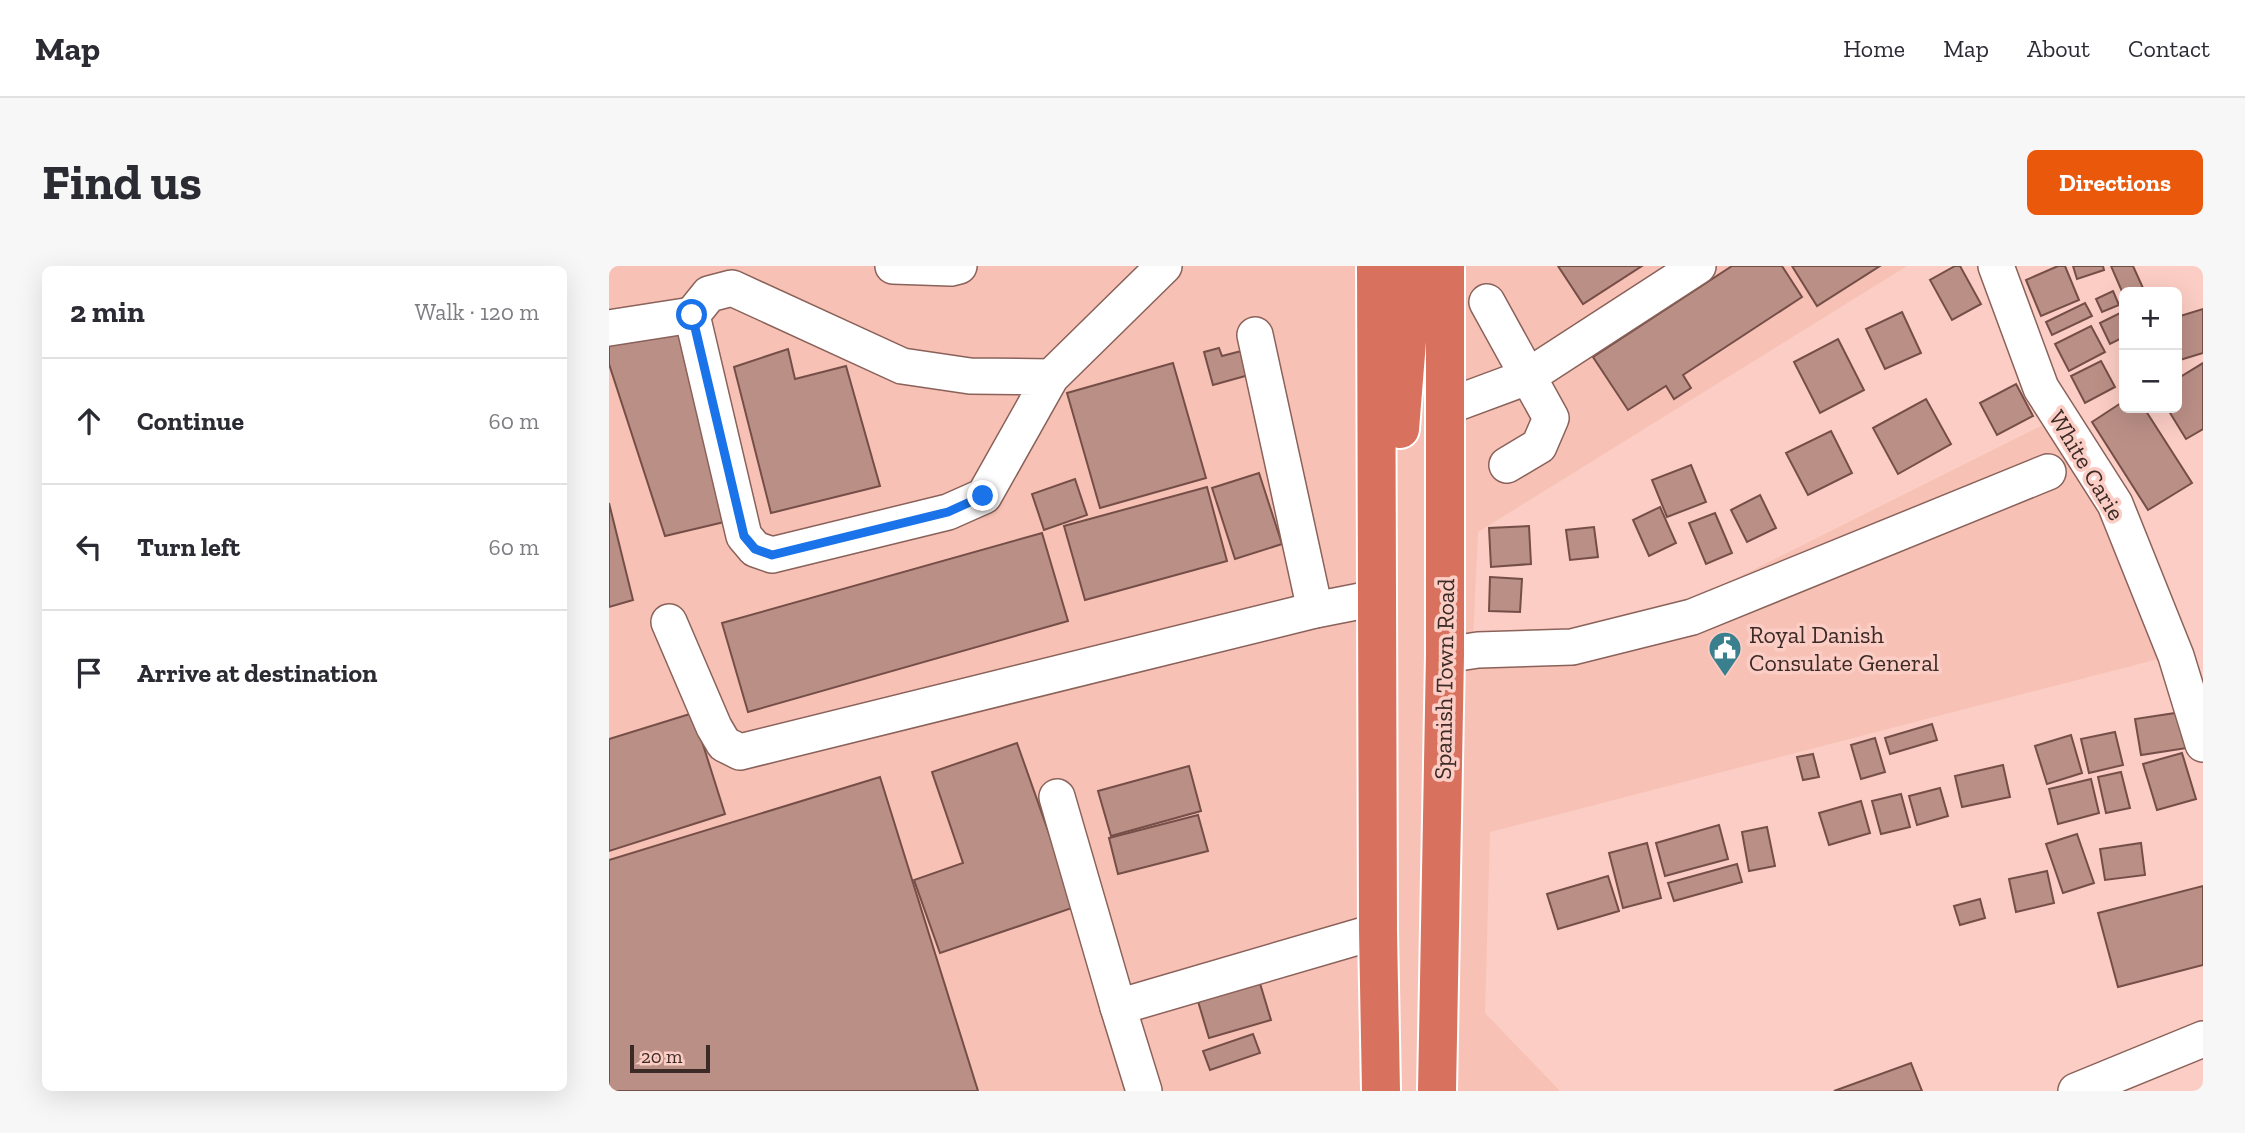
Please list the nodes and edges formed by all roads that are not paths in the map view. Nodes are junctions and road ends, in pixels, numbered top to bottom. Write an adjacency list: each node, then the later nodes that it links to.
1 (893, 266): 2 (street)
2 (959, 266)
3 (1164, 266): 13 (street)
4 (1376, 266): 18 (highway)
5 (1413, 266): 18 (highway)
6 (1445, 266): 15 (highway, Spanish Town Road)
7 (1698, 266): 14 (street)
8 (1996, 266): 22 (street, White Carie)
9 (1487, 302): 14 (street)
10 (692, 315): 11 (street); 13 (street); 13 (street)
11 (609, 328)
12 (1255, 335): 19 (street)
13 (1051, 377)
14 (1527, 377): 15 (street); 16 (street)
15 (1445, 407): 21 (highway, Spanish Town Road)
16 (1507, 465)
17 (2048, 472): 21 (street)
18 (1377, 597): 19 (street); 24 (highway)
19 (1315, 610): 20 (street)
20 (670, 622)
21 (1445, 655): 29 (highway, Spanish Town Road)
22 (2203, 744)
23 (1057, 797): 25 (street)
24 (1378, 930): 25 (street); 28 (highway)
25 (1118, 1007): 27 (street)
26 (2203, 1039): 30 (street)
27 (1144, 1091)
28 (1381, 1091)
29 (1437, 1091)
30 (2076, 1091)

